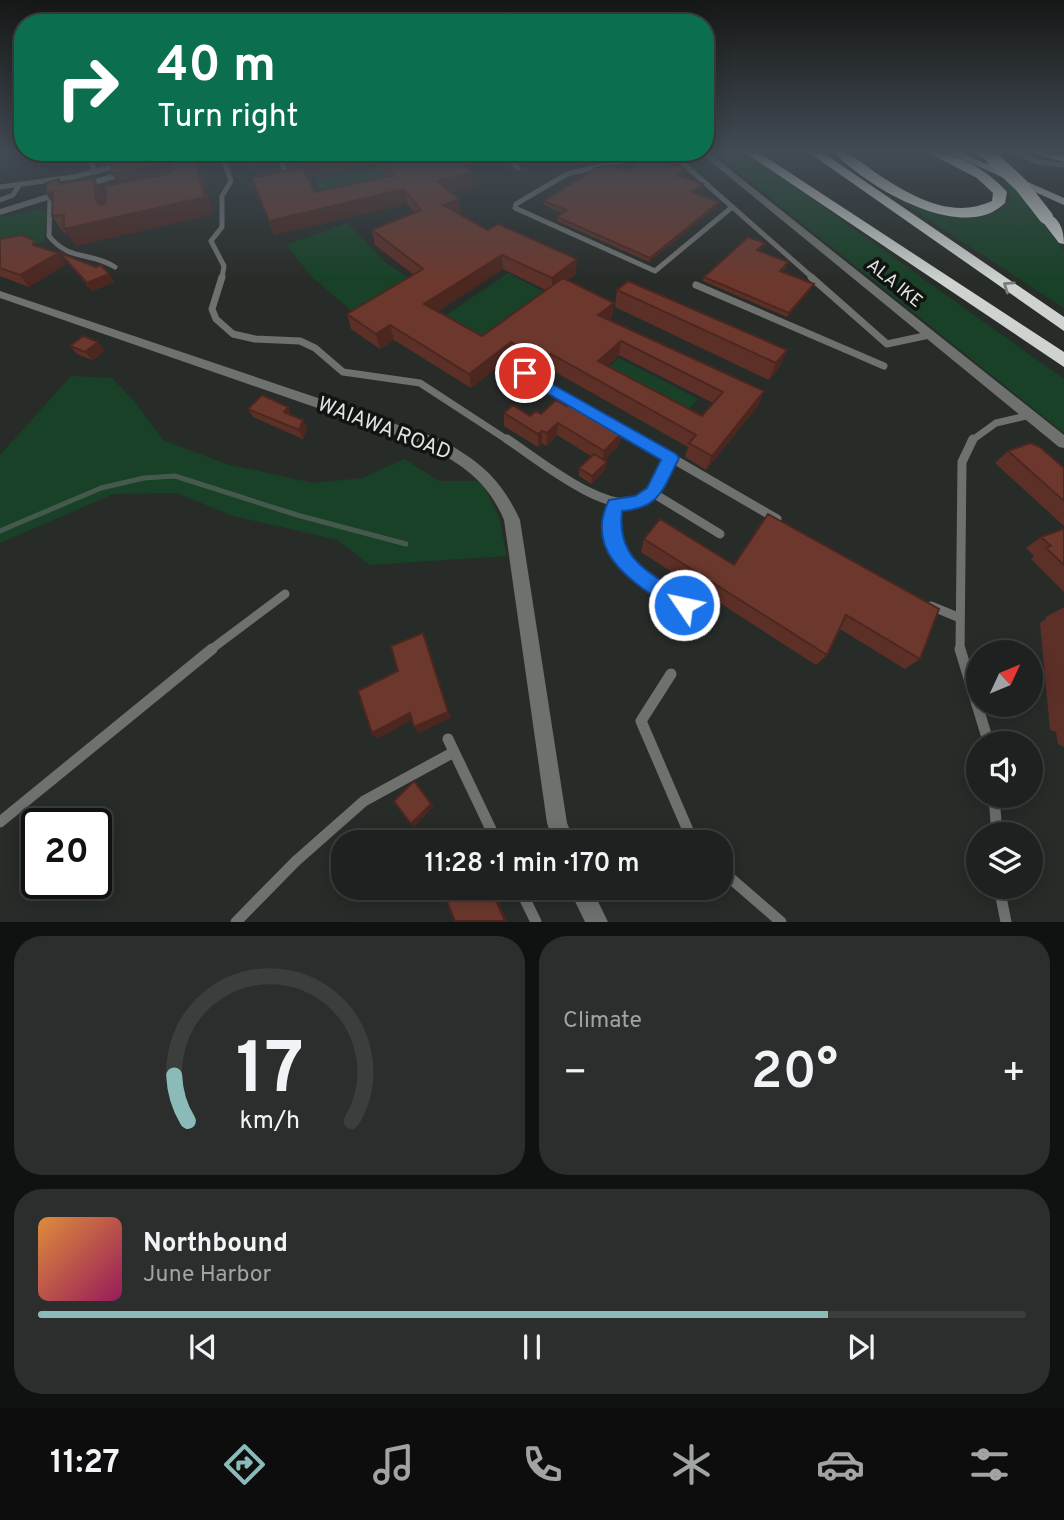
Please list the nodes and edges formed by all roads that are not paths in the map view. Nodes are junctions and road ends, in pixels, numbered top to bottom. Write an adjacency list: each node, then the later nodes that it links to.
1 (58, 195): 13 (street)
2 (223, 195): 30 (lane)
3 (531, 195): 14 (lane)
4 (717, 195): 14 (lane)
5 (756, 195): 22 (street, ALA IKE)
6 (815, 195): 23 (highway)
7 (831, 195): 23 (highway)
8 (874, 195): 15 (highway)
9 (876, 195): 15 (highway)
10 (901, 195): 11 (highway)
11 (999, 195)
12 (1028, 195): 17 (highway, bridge)
13 (50, 197): 16 (street); 18 (lane)
14 (731, 208): 22 (lane)
15 (895, 210): 21 (highway, one-way to 15)
16 (0, 212)
17 (1064, 240)
18 (115, 267)
19 (696, 285): 24 (lane)
20 (0, 294): 43 (street, WAIAWA ROAD)
21 (1064, 325)
22 (929, 335): 26 (street, ALA IKE)
23 (1064, 360)
24 (884, 366)
25 (525, 373): 28 (lane)
26 (1030, 415): 27 (street, ALA IKE); 36 (lane)
27 (1064, 443)
28 (671, 458): 29 (lane); 31 (lane)
29 (653, 493): 30 (lane); 32 (lane)
30 (615, 505): 35 (lane)
31 (787, 525)
32 (720, 534)
33 (285, 594): 41 (lane)
34 (917, 599): 36 (lane)
35 (684, 605)
36 (960, 618): 38 (lane)
37 (671, 674): 44 (lane)
38 (985, 731)
39 (448, 739): 40 (lane)
40 (454, 752): 42 (lane); 49 (lane)
41 (0, 822)
42 (491, 830)
43 (560, 830)
44 (688, 830)
45 (733, 880): 52 (lane)
46 (1001, 899): 53 (lane)
47 (525, 900): 50 (lane)
48 (586, 900): 51 (street)
49 (236, 922)
50 (536, 922)
51 (597, 922)
52 (781, 922)
53 (1006, 922)

